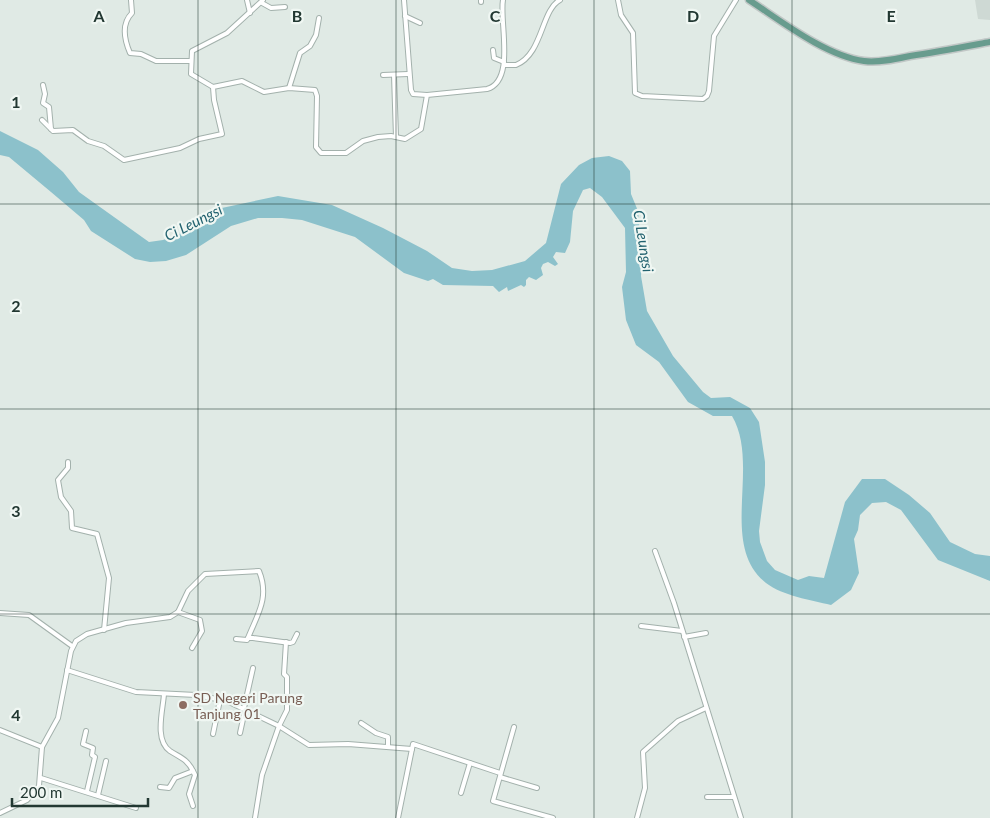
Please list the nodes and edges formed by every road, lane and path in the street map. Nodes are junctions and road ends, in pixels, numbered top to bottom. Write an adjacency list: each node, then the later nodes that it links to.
1 (131, 0): 17 (street)
2 (248, 0): 11 (street)
3 (404, 0): 12 (street)
4 (503, 0): 18 (street)
5 (560, 0): 18 (street)
6 (618, 0): 7 (street)
7 (736, 0)
8 (749, 0): 15 (main road)
9 (263, 1): 10 (street); 11 (street)
10 (285, 7)
11 (250, 13): 17 (street)
12 (405, 16): 14 (street); 19 (street)
13 (319, 18): 24 (street)
14 (420, 23)
15 (990, 42)
16 (493, 50): 18 (street)
17 (190, 60): 23 (street)
18 (504, 63): 25 (street)
19 (408, 74): 21 (street); 25 (street)
20 (383, 75): 21 (street)
21 (394, 75): 28 (street)
22 (43, 85): 27 (street)
23 (214, 87): 24 (street); 27 (street)
24 (289, 88): 28 (street)
25 (427, 96): 28 (street)
26 (42, 120): 27 (street)
27 (51, 130)
28 (396, 137)
29 (68, 462): 34 (street)
30 (655, 551): 35 (street)
31 (178, 612): 34 (street); 39 (street); 43 (street)
32 (0, 613): 42 (street)
33 (641, 626): 35 (street)
34 (104, 630): 42 (street)
35 (682, 631): 38 (street)
36 (706, 633): 38 (street)
37 (297, 634): 41 (street)
38 (684, 637): 48 (street)
39 (248, 638): 40 (street); 41 (street)
40 (236, 639)
41 (286, 642): 51 (street)
42 (72, 646): 45 (street)
43 (192, 648)
44 (253, 668): 49 (street)
45 (67, 670): 46 (street); 57 (street)
46 (164, 694): 47 (street); 62 (street)
47 (220, 700): 49 (street); 56 (street)
48 (706, 708): 71 (street); 78 (street)
49 (245, 709): 51 (street); 55 (street)
50 (361, 723): 58 (street)
51 (279, 726): 58 (street); 75 (street)
52 (514, 727): 63 (street)
53 (0, 730): 57 (street)
54 (86, 731): 67 (street)
55 (240, 733)
56 (213, 734)
57 (42, 747): 64 (street)
58 (388, 747): 59 (street)
59 (412, 749): 61 (street); 76 (street)
60 (106, 761): 69 (street)
61 (470, 763): 63 (street); 68 (street)
62 (193, 771): 65 (street); 72 (street)
63 (500, 775): 66 (street); 77 (street)
64 (41, 778): 67 (street); 74 (street)
65 (160, 787)
66 (537, 788)
67 (87, 791): 69 (street)
68 (461, 793)
69 (98, 795): 73 (street)
70 (707, 797): 71 (street)
71 (734, 797): 79 (street)
72 (193, 806)
73 (136, 808)
74 (0, 813)
75 (255, 818)
76 (398, 818)
77 (553, 818)
78 (637, 818)
79 (741, 818)

